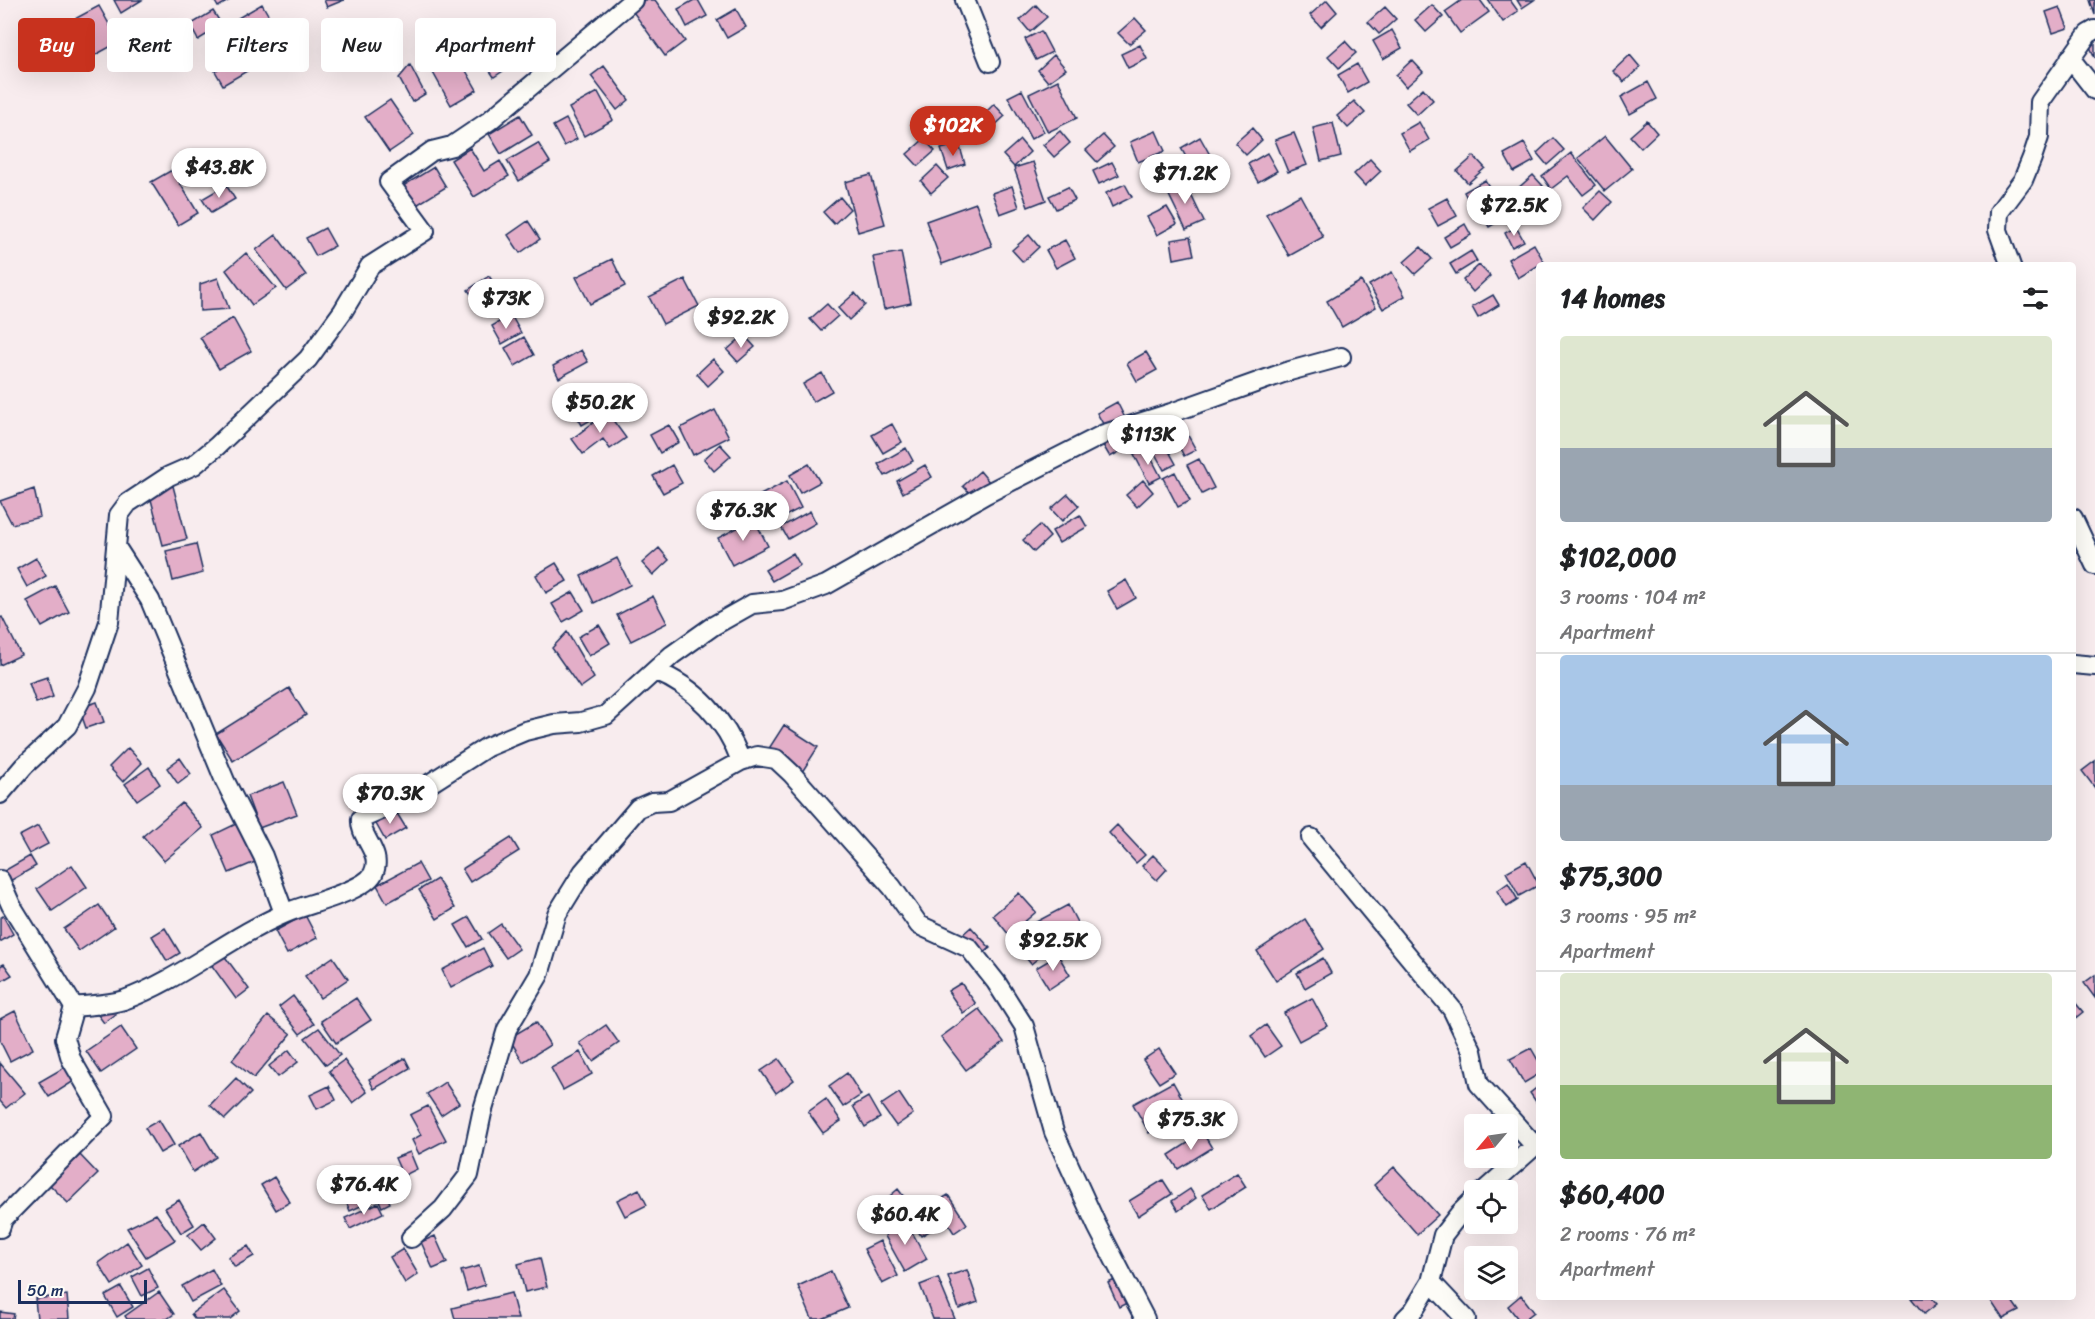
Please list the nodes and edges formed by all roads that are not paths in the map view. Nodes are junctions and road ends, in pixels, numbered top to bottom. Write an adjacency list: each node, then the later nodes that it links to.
1 (633, 0): 10 (street)
2 (965, 0): 5 (street)
3 (2095, 30): 4 (street)
4 (2070, 58): 6 (street); 7 (street)
5 (990, 62)
6 (2095, 90)
7 (2010, 262)
8 (1341, 357): 14 (street)
9 (2076, 525): 11 (street)
10 (116, 548): 16 (street); 19 (street)
11 (2095, 565)
12 (2076, 664): 13 (street)
13 (2095, 666)
14 (655, 671): 15 (street); 19 (street)
15 (741, 760): 26 (street); 28 (street)
16 (0, 794)
17 (1311, 838): 21 (street)
18 (0, 880): 20 (street)
19 (284, 914): 20 (street)
20 (74, 1007): 25 (street)
21 (1536, 1143)
22 (1536, 1145): 23 (street)
23 (1496, 1180)
24 (1464, 1209): 27 (street)
25 (0, 1228)
26 (411, 1238)
27 (1431, 1282): 29 (street); 30 (street)
28 (1145, 1319)
29 (1405, 1319)
30 (1466, 1319)

